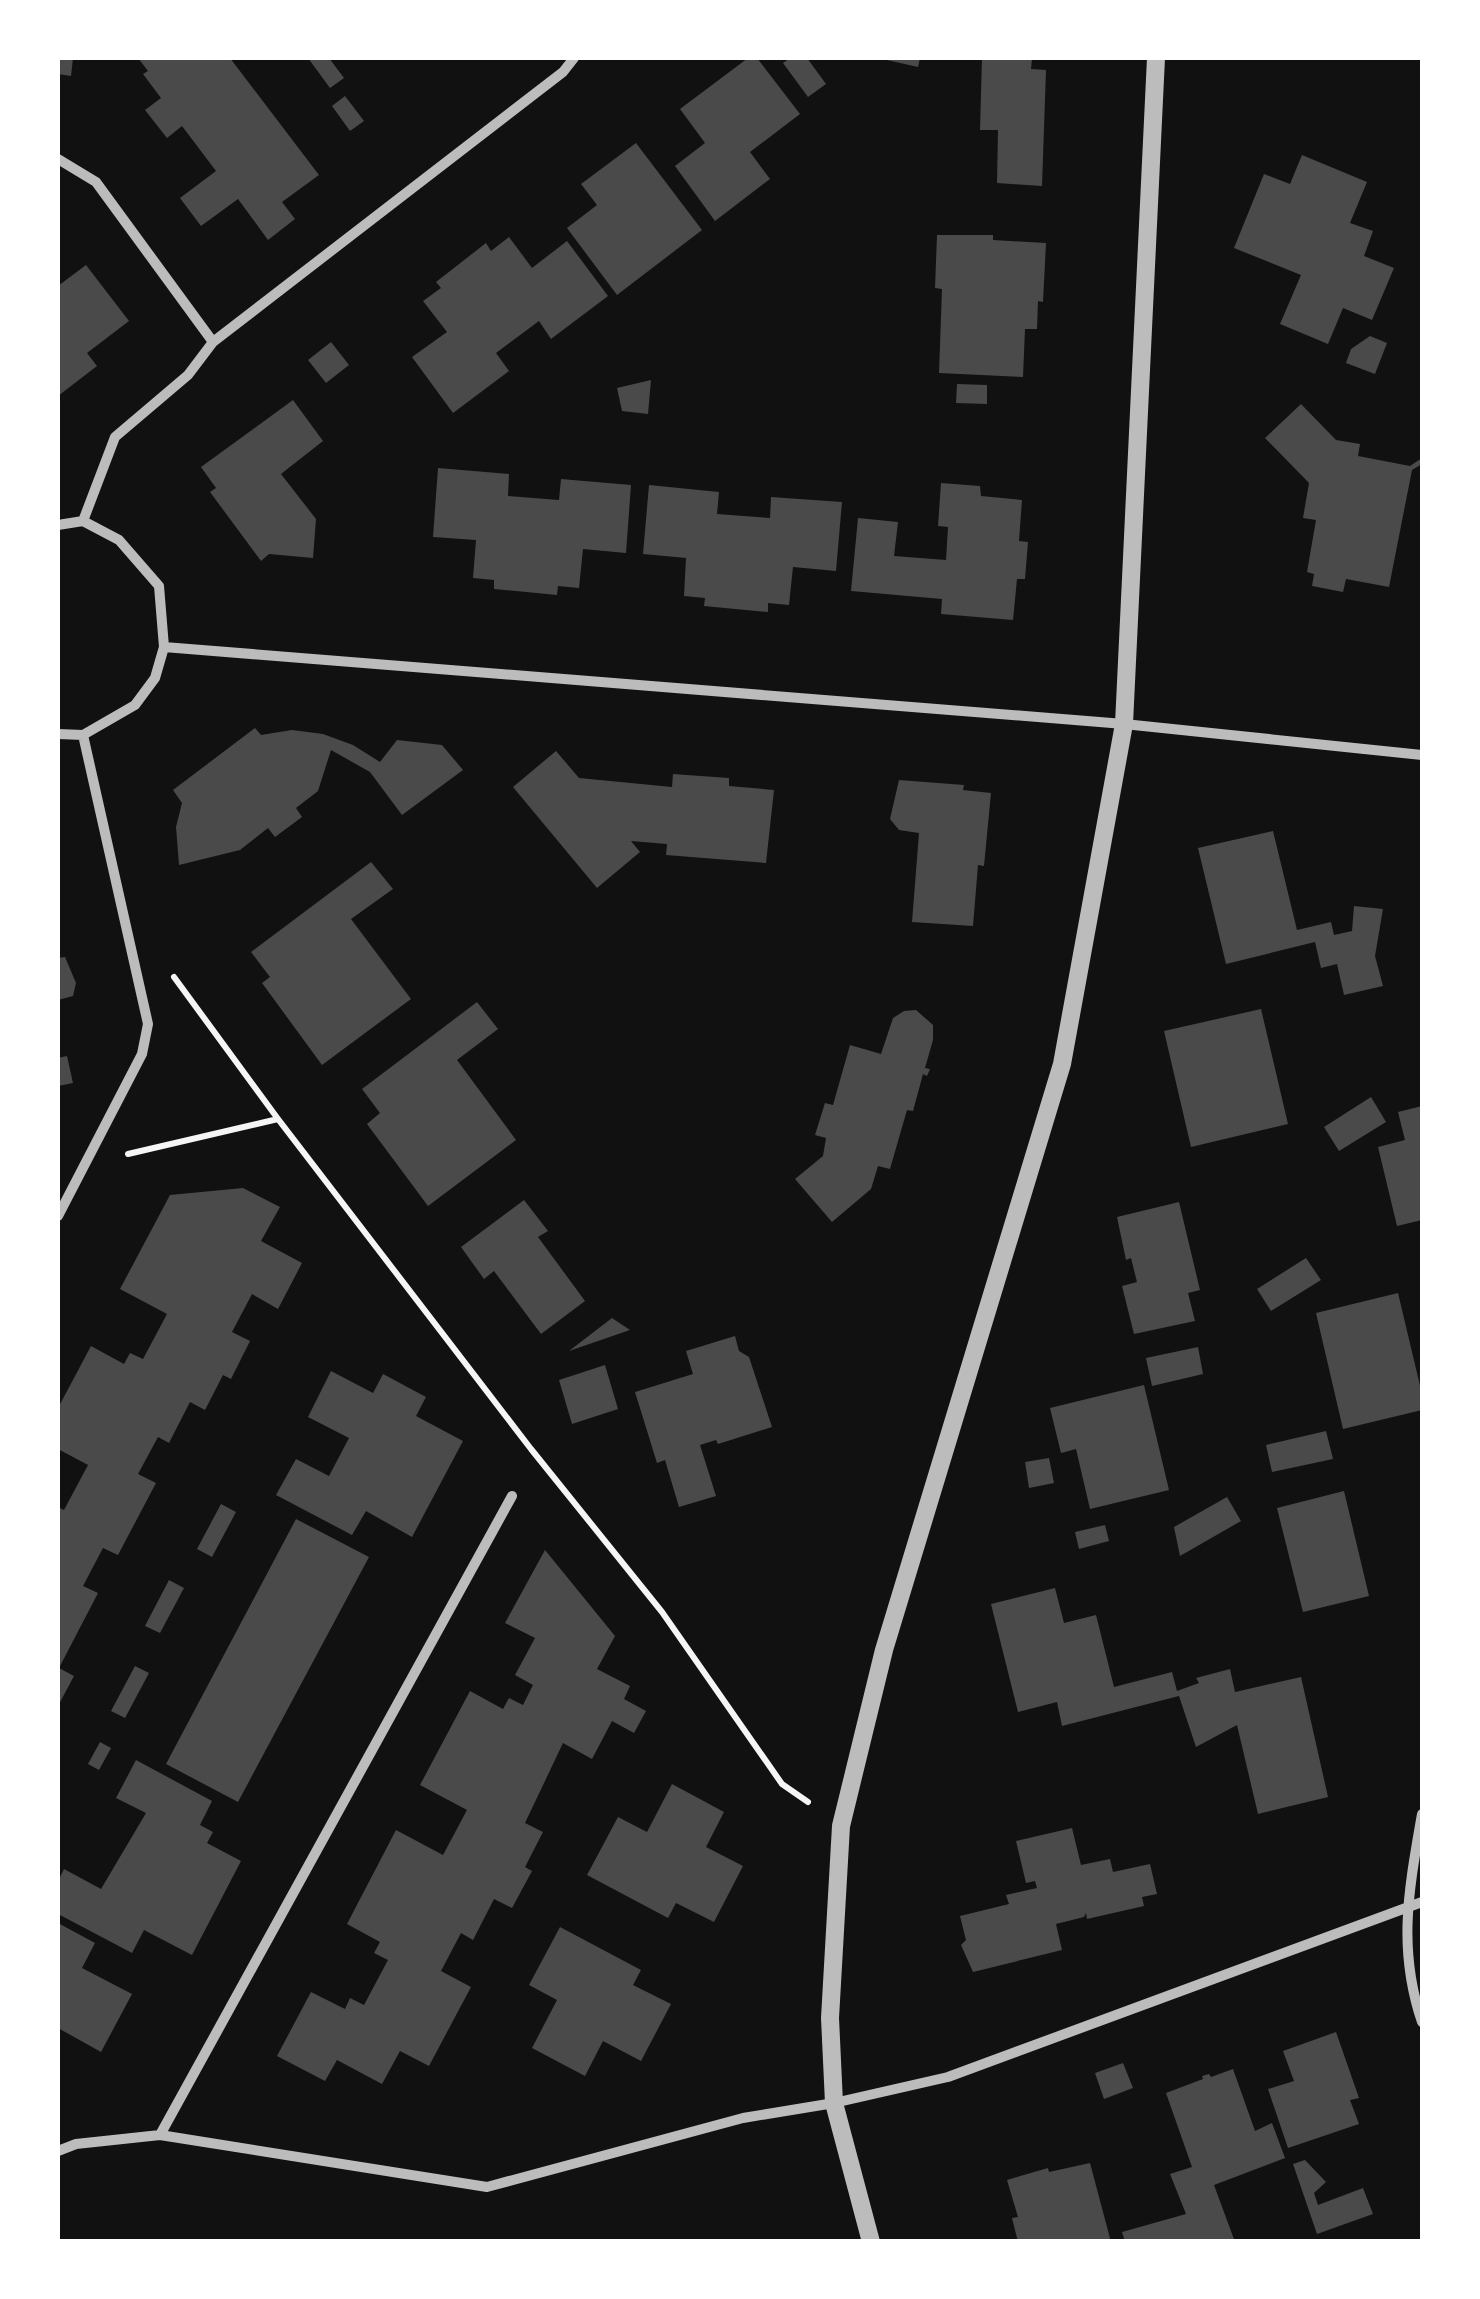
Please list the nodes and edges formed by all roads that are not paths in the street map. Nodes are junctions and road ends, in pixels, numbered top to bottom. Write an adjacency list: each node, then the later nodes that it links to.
1 (574, 58): 4 (street)
2 (1156, 58): 8 (street)
3 (58, 159): 4 (street)
4 (213, 342): 5 (street)
5 (83, 521): 6 (street); 7 (street)
6 (58, 525)
7 (164, 646): 8 (street); 10 (street)
8 (1124, 724): 11 (street); 18 (street)
9 (58, 734): 10 (street)
10 (83, 734): 12 (street)
11 (1422, 755)
12 (58, 1216)
13 (512, 1496): 19 (street)
14 (1422, 1814): 16 (street)
15 (1422, 1902): 16 (street)
16 (1406, 1909): 17 (street); 18 (street)
17 (1422, 2022)
18 (834, 2103): 19 (street); 21 (street)
19 (160, 2135): 20 (street)
20 (58, 2151)
21 (871, 2242)

